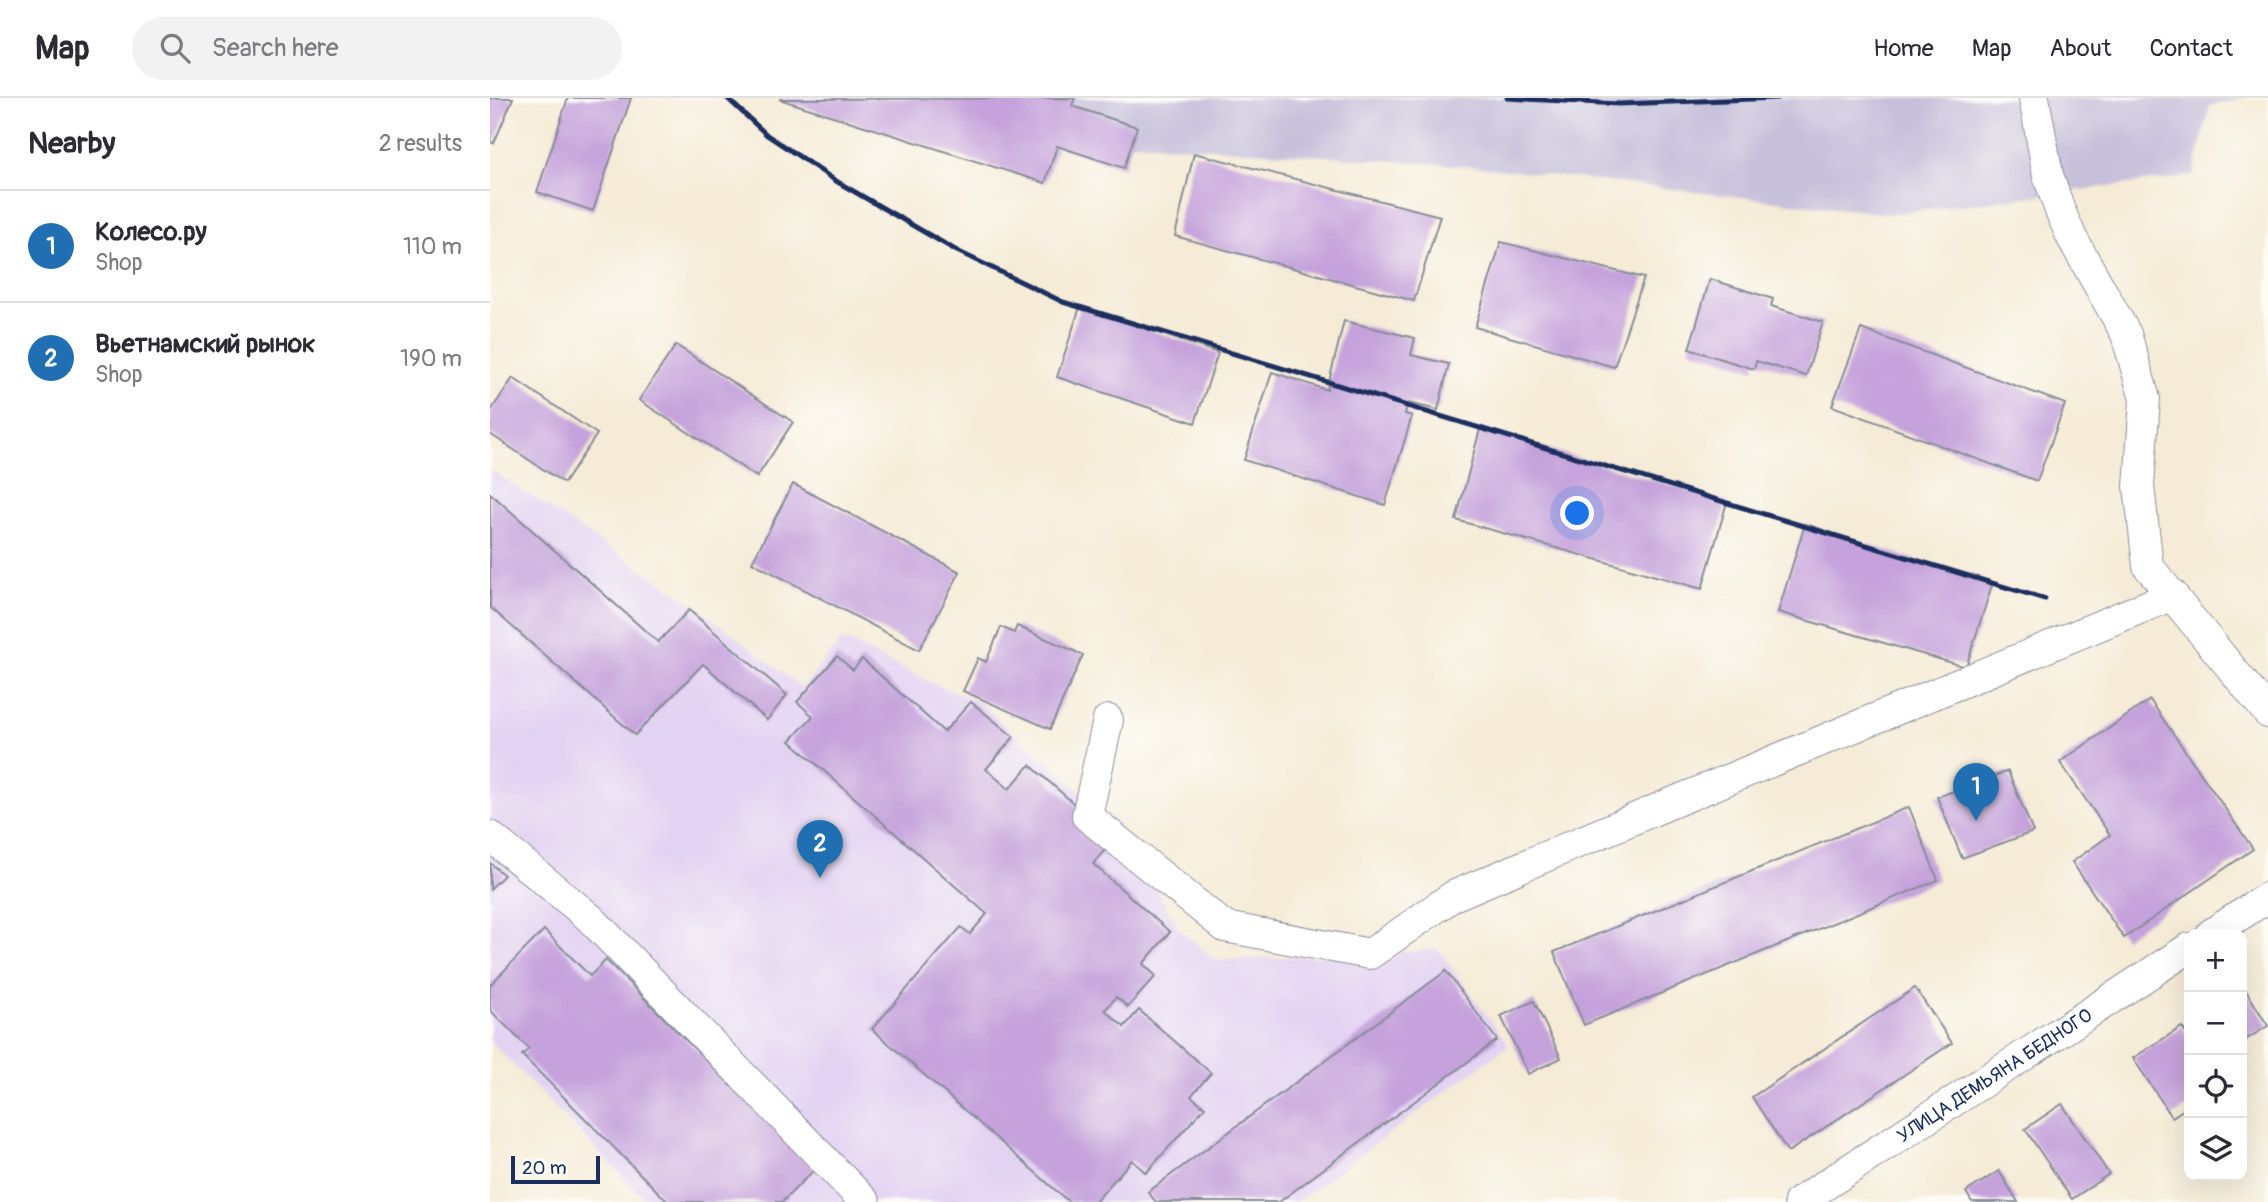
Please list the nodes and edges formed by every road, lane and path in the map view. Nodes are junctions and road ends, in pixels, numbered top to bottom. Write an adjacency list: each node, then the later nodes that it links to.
1 (2034, 98): 2 (street)
2 (2173, 595): 3 (street); 4 (street)
3 (2268, 713)
4 (1108, 720)
5 (490, 836): 9 (street)
6 (2268, 897): 7 (street)
7 (2219, 929)
8 (2184, 951): 10 (street, УЛИЦА ДЕМЬЯНА БЕДНОГО)
9 (864, 1202)
10 (1799, 1202)

